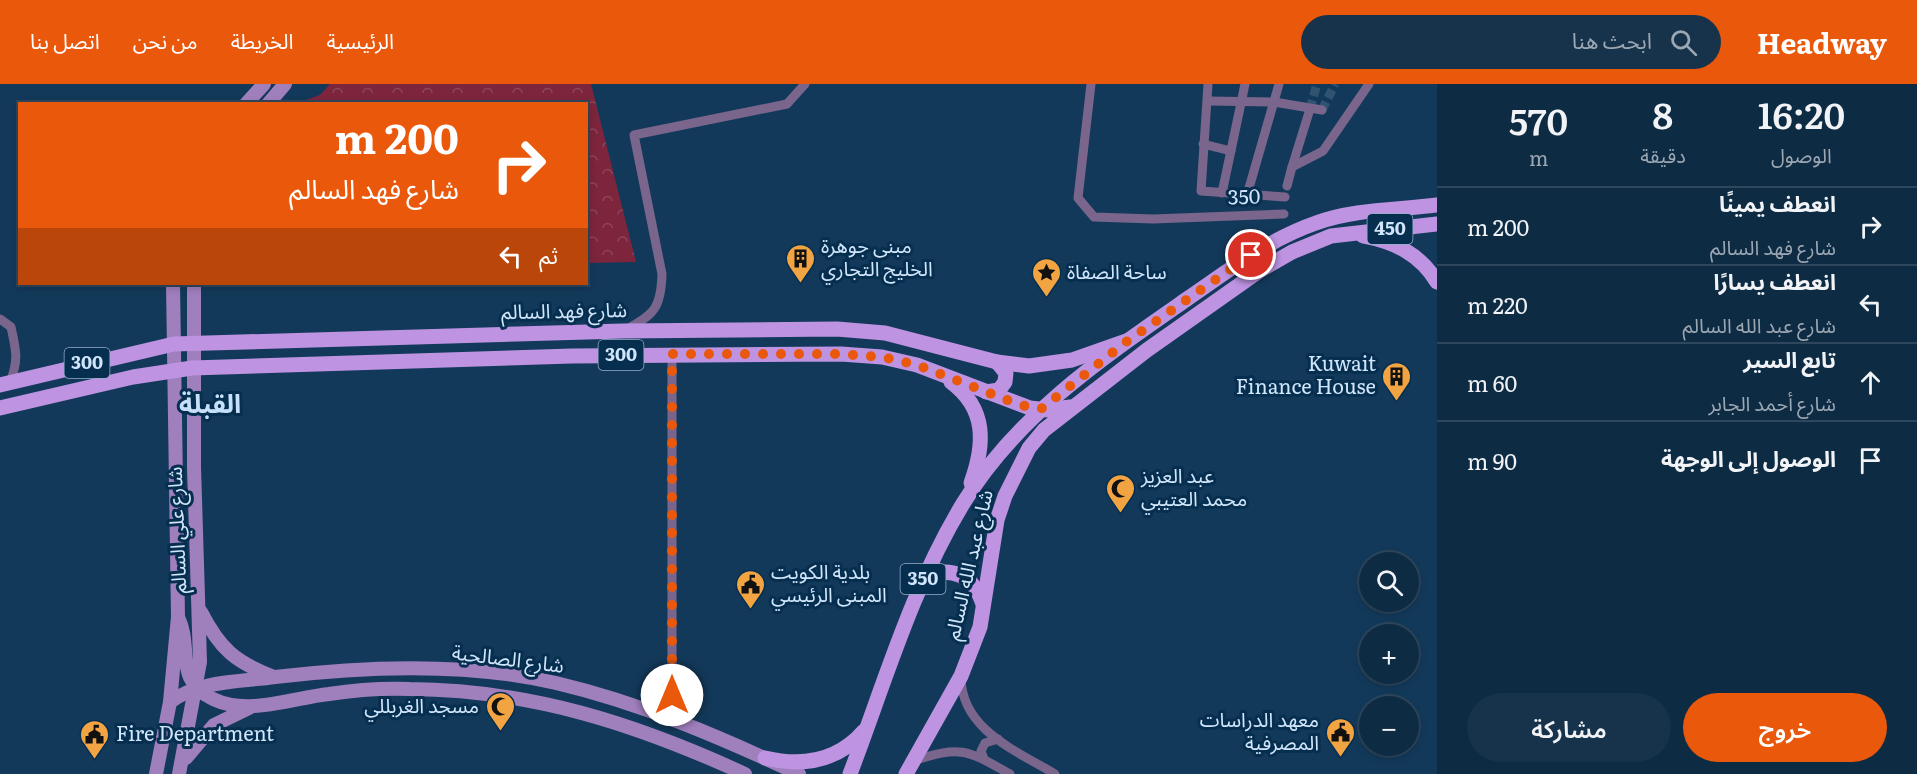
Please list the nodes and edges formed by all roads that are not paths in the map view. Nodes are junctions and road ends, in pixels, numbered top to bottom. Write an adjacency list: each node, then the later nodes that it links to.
1 (264, 84): 11 (street)
2 (285, 84): 12 (street)
3 (805, 84): 31 (street)
4 (1091, 84): 24 (street, 350)
5 (1209, 84): 10 (street)
6 (1245, 84): 9 (street)
7 (1279, 84): 13 (street)
8 (1369, 84): 18 (street)
9 (1241, 100): 10 (street); 13 (street); 17 (street)
10 (1208, 101): 16 (street)
11 (248, 102)
12 (270, 102)
13 (1274, 102): 14 (street); 21 (street)
14 (1310, 109): 15 (street); 18 (street)
15 (1322, 110)
16 (1203, 144): 17 (street); 20 (street)
17 (1231, 151): 20 (street)
18 (1292, 167): 19 (street)
19 (1287, 186)
20 (1222, 193): 21 (street)
21 (1246, 195): 22 (street)
22 (1285, 197)
23 (1437, 205): 32 (main road, 450)
24 (1284, 214)
25 (1437, 224): 26 (main road, 450)
26 (1342, 234): 27 (main road); 42 (main road, 450)
27 (1437, 282)
28 (173, 285): 34 (street, شارع علي السالم)
29 (194, 285): 33 (street, شارع علي السالم)
30 (0, 319): 40 (street)
31 (623, 331): 33 (main road, شارع فهد السالم / 300); 36 (main road, شارع فهد السالم / 300)
32 (1126, 342): 36 (main road, شارع فهد السالم / 300); 44 (main road, شارع عبد الله السالم / 350)
33 (193, 343): 34 (main road, شارع فهد السالم / 300); 37 (street, شارع علي السالم)
34 (174, 344): 38 (street, شارع علي السالم); 40 (main road, شارع فهد السالم / 300)
35 (672, 354): 37 (main road, 300); 39 (main road, 300); 56 (street)
36 (997, 362): 41 (main road)
37 (192, 368): 38 (main road, 300); 48 (street, شارع علي السالم)
38 (172, 370): 43 (main road, 300); 49 (street, شارع علي السالم)
39 (936, 371): 41 (main road, 300); 45 (main road)
40 (5, 383)
41 (986, 392): 44 (main road, 300)
42 (1070, 407): 44 (main road, 300); 47 (main road, شارع عبد الله السالم)
43 (0, 408)
44 (1041, 409): 45 (main road, شارع عبد الله السالم / 350)
45 (964, 502): 46 (main road, شارع عبد الله السالم / 350)
46 (924, 578): 47 (main road); 57 (main road, شارع عبد الله السالم / 350)
47 (983, 604): 50 (main road, شارع عبد الله السالم)
48 (199, 609): 51 (street); 52 (street, شارع علي السالم)
49 (178, 617): 52 (street); 53 (street, شارع علي السالم)
50 (961, 676): 58 (street); 62 (main road, شارع عبد الله السالم)
51 (276, 677): 52 (street, شارع الصالحية); 56 (street, شارع الصالحية)
52 (196, 688): 53 (street, شارع الصالحية); 54 (street, شارع الصالحية); 61 (street, شارع علي السالم)
53 (170, 702): 63 (street, شارع علي السالم)
54 (258, 706): 55 (street, شارع الصالحية); 61 (street)
55 (581, 710): 56 (street); 64 (street, شارع الصالحية)
56 (672, 718): 59 (street, شارع الصالحية)
57 (868, 726): 59 (main road); 66 (main road, شارع عبد الله السالم / 350)
58 (998, 739): 60 (street); 68 (street)
59 (765, 758): 65 (street, شارع الصالحية)
60 (984, 759): 62 (street); 67 (street)
61 (181, 768)
62 (910, 768)
63 (156, 774)
64 (745, 774)
65 (799, 774)
66 (850, 774)
67 (1010, 774)
68 (1055, 774)

